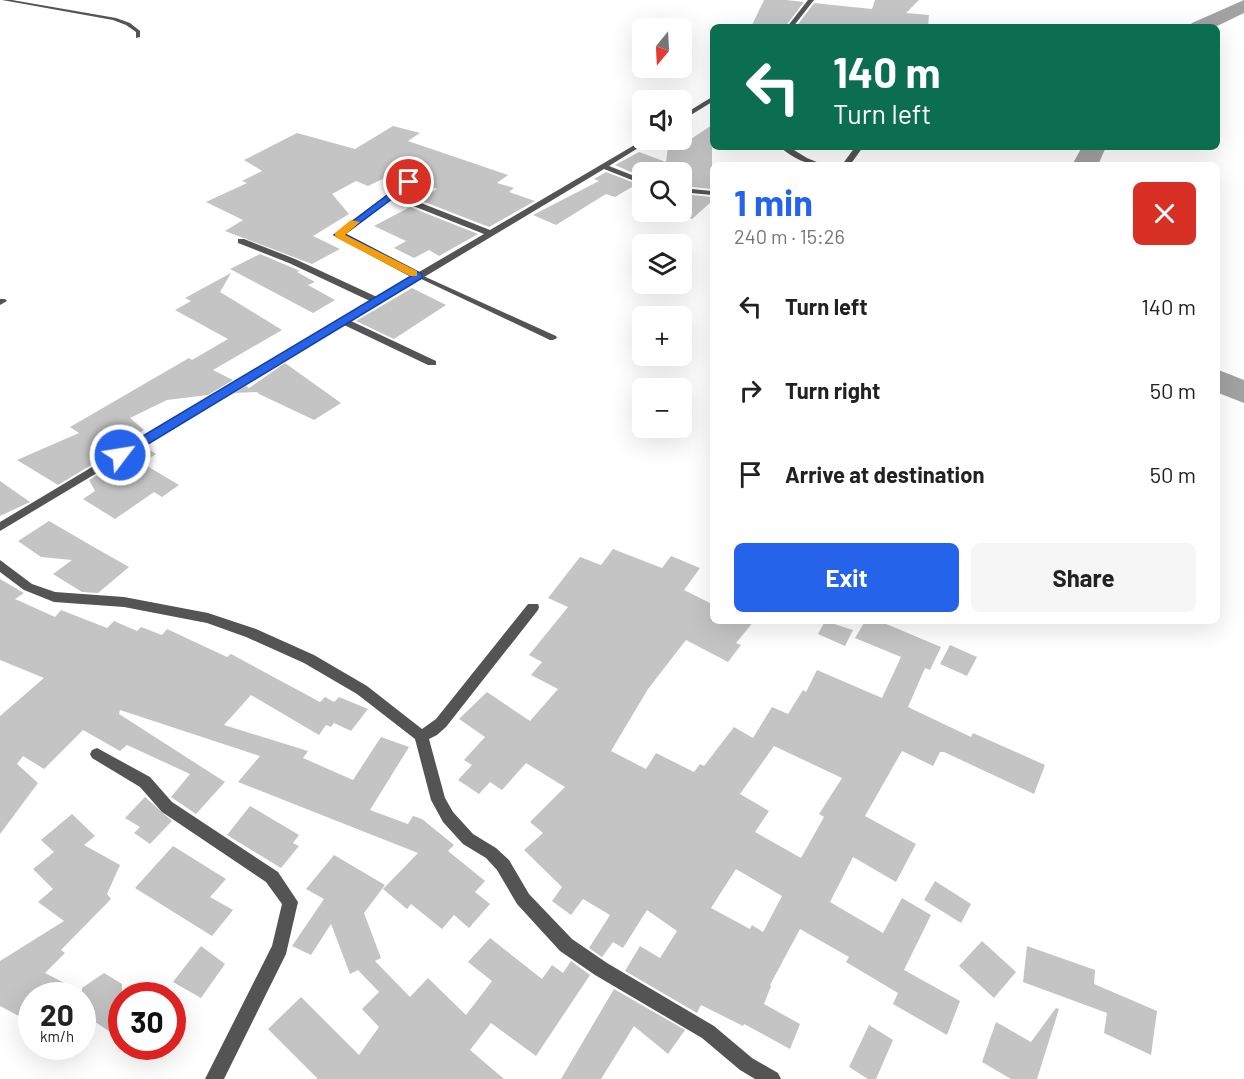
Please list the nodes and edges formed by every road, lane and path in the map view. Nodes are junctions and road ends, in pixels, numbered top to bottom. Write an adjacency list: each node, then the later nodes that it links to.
1 (4, 0): 4 (lane)
2 (811, 0): 3 (street)
3 (792, 24)
4 (138, 38)
5 (710, 100): 6 (street)
6 (699, 107): 7 (street); 8 (street)
7 (710, 110)
8 (692, 112)
9 (632, 149): 12 (street)
10 (789, 150): 11 (street)
11 (810, 162)
12 (603, 166): 13 (street); 18 (street)
13 (632, 178)
14 (409, 182): 17 (street)
15 (692, 190): 16 (street)
16 (710, 193)
17 (392, 195): 18 (street); 20 (street)
18 (489, 233): 20 (street)
19 (242, 241): 21 (street)
20 (419, 276): 21 (street); 23 (lane)
21 (377, 301): 22 (street)
22 (343, 321): 24 (street); 25 (street)
23 (554, 338)
24 (432, 363)
25 (0, 527)
26 (0, 565): 28 (street)
27 (533, 607): 28 (street)
28 (421, 736): 31 (street)
29 (97, 754): 30 (street)
30 (214, 1079)
31 (772, 1079)

